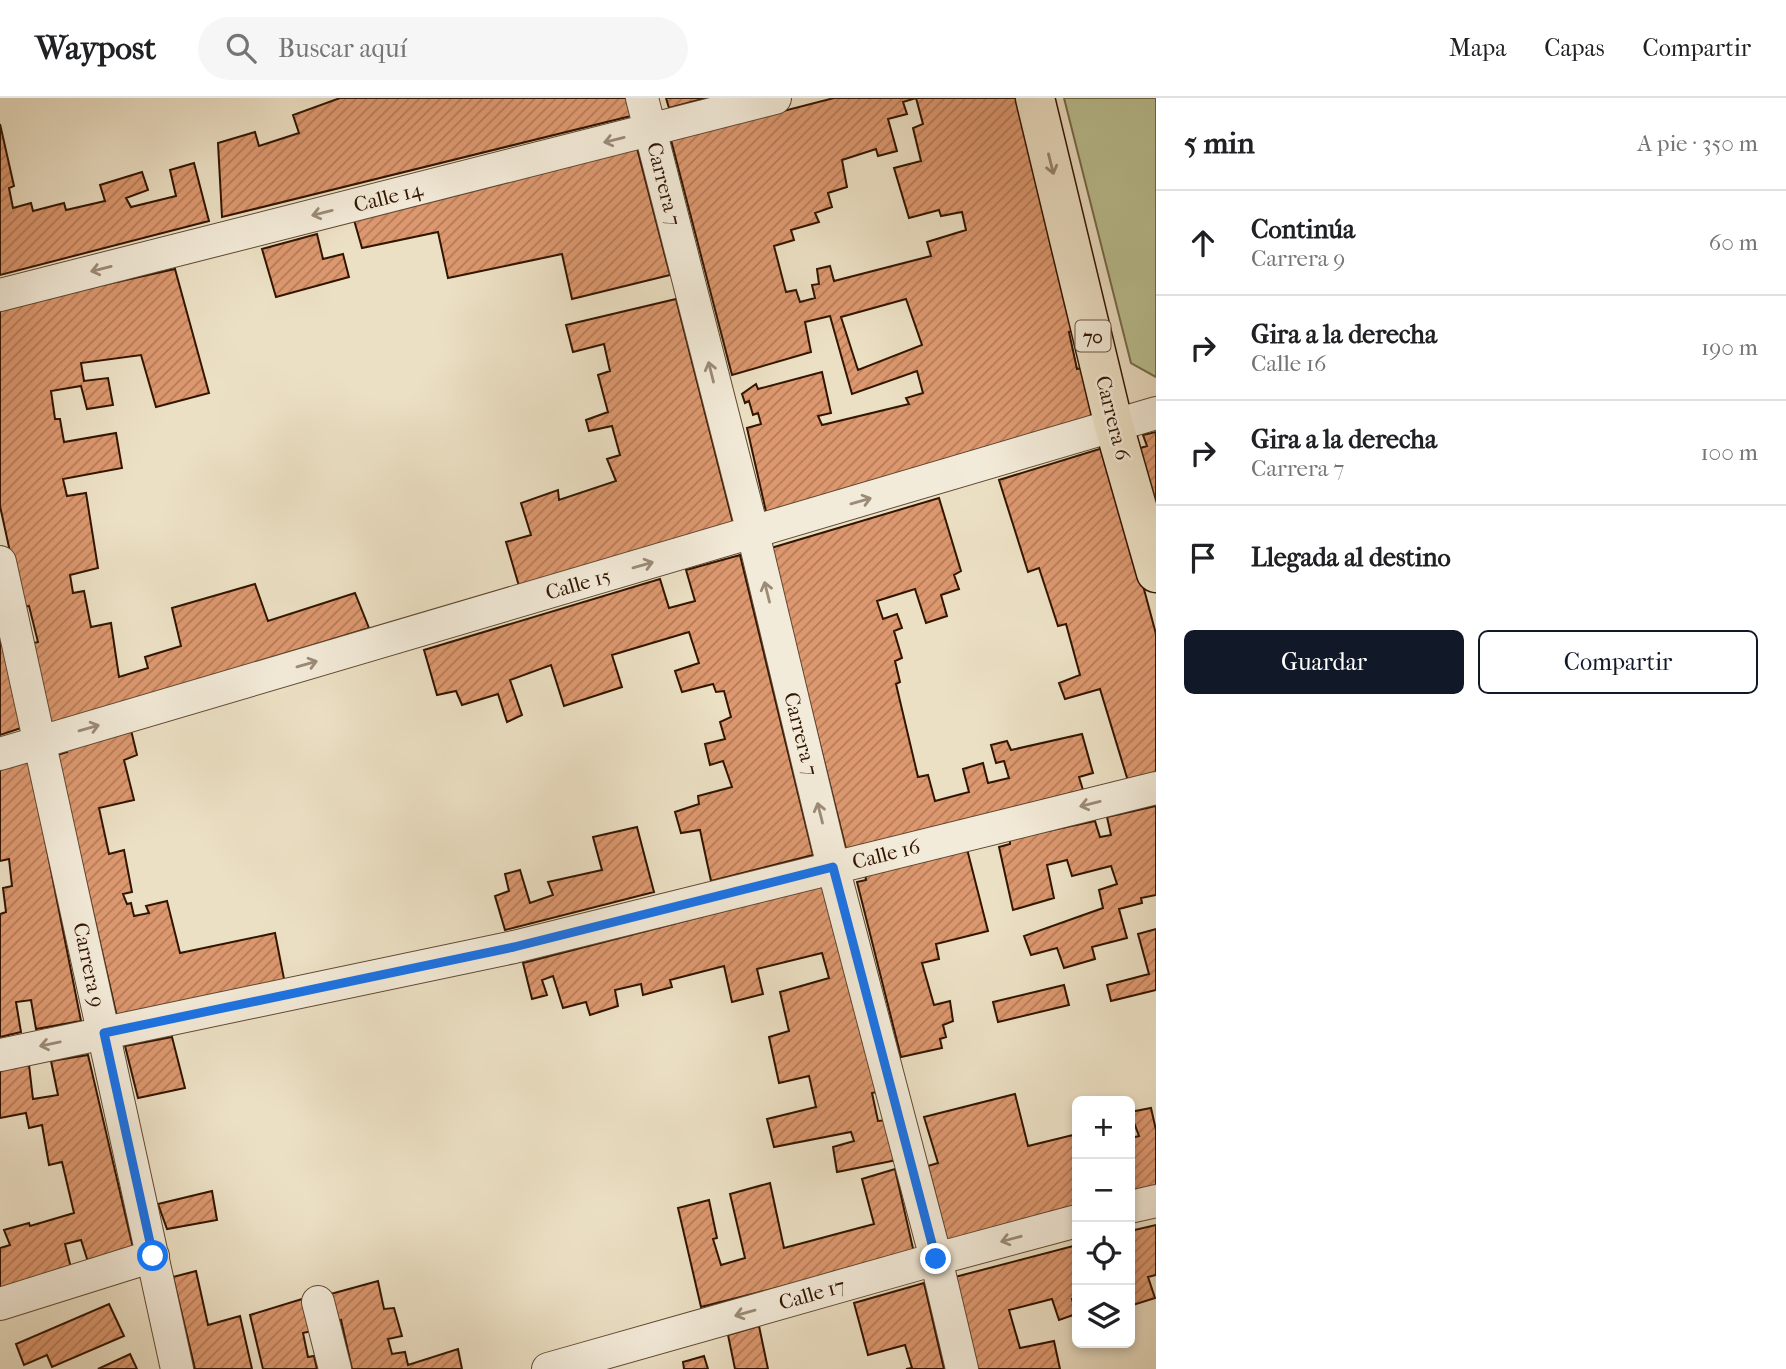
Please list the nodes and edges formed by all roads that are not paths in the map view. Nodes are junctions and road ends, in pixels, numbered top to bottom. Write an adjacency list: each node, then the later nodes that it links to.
1 (642, 98): 4 (street, Carrera 7)
2 (775, 98): 4 (street, Calle 14)
3 (1035, 98): 7 (main road, Carrera 6 / 70, one-way to 7)
4 (650, 131): 5 (street, Calle 14, one-way to 5); 8 (street, Carrera 7, one-way to 4)
5 (0, 295)
6 (1156, 413): 7 (street, Calle 15)
7 (1114, 426): 8 (street, Calle 15, one-way to 7); 10 (main road, Carrera 6 / 70)
8 (753, 533): 11 (street, Calle 15, one-way to 8); 14 (street, Carrera 7, one-way to 8)
9 (0, 562): 11 (street, Carrera 9)
10 (1156, 573)
11 (40, 742): 12 (street, Calle 15); 15 (street, Carrera 9)
12 (0, 754)
13 (1156, 788): 14 (street, Calle 16, one-way to 14)
14 (833, 867): 15 (street, Calle 16); 21 (street, Carrera 7)
15 (104, 1033): 16 (street, Calle 16, one-way to 16); 20 (street, Carrera 9)
16 (0, 1055)
17 (1156, 1200): 18 (street)
18 (1135, 1206)
19 (1073, 1222): 21 (street, Calle 17, one-way to 21)
20 (153, 1256): 23 (street); 24 (street, Carrera 9)
21 (936, 1259): 26 (street, Calle 17, one-way to 26); 27 (street, Carrera 7)
22 (318, 1302): 25 (street)
23 (0, 1304)
24 (177, 1369)
25 (335, 1369)
26 (548, 1369)
27 (962, 1369)

